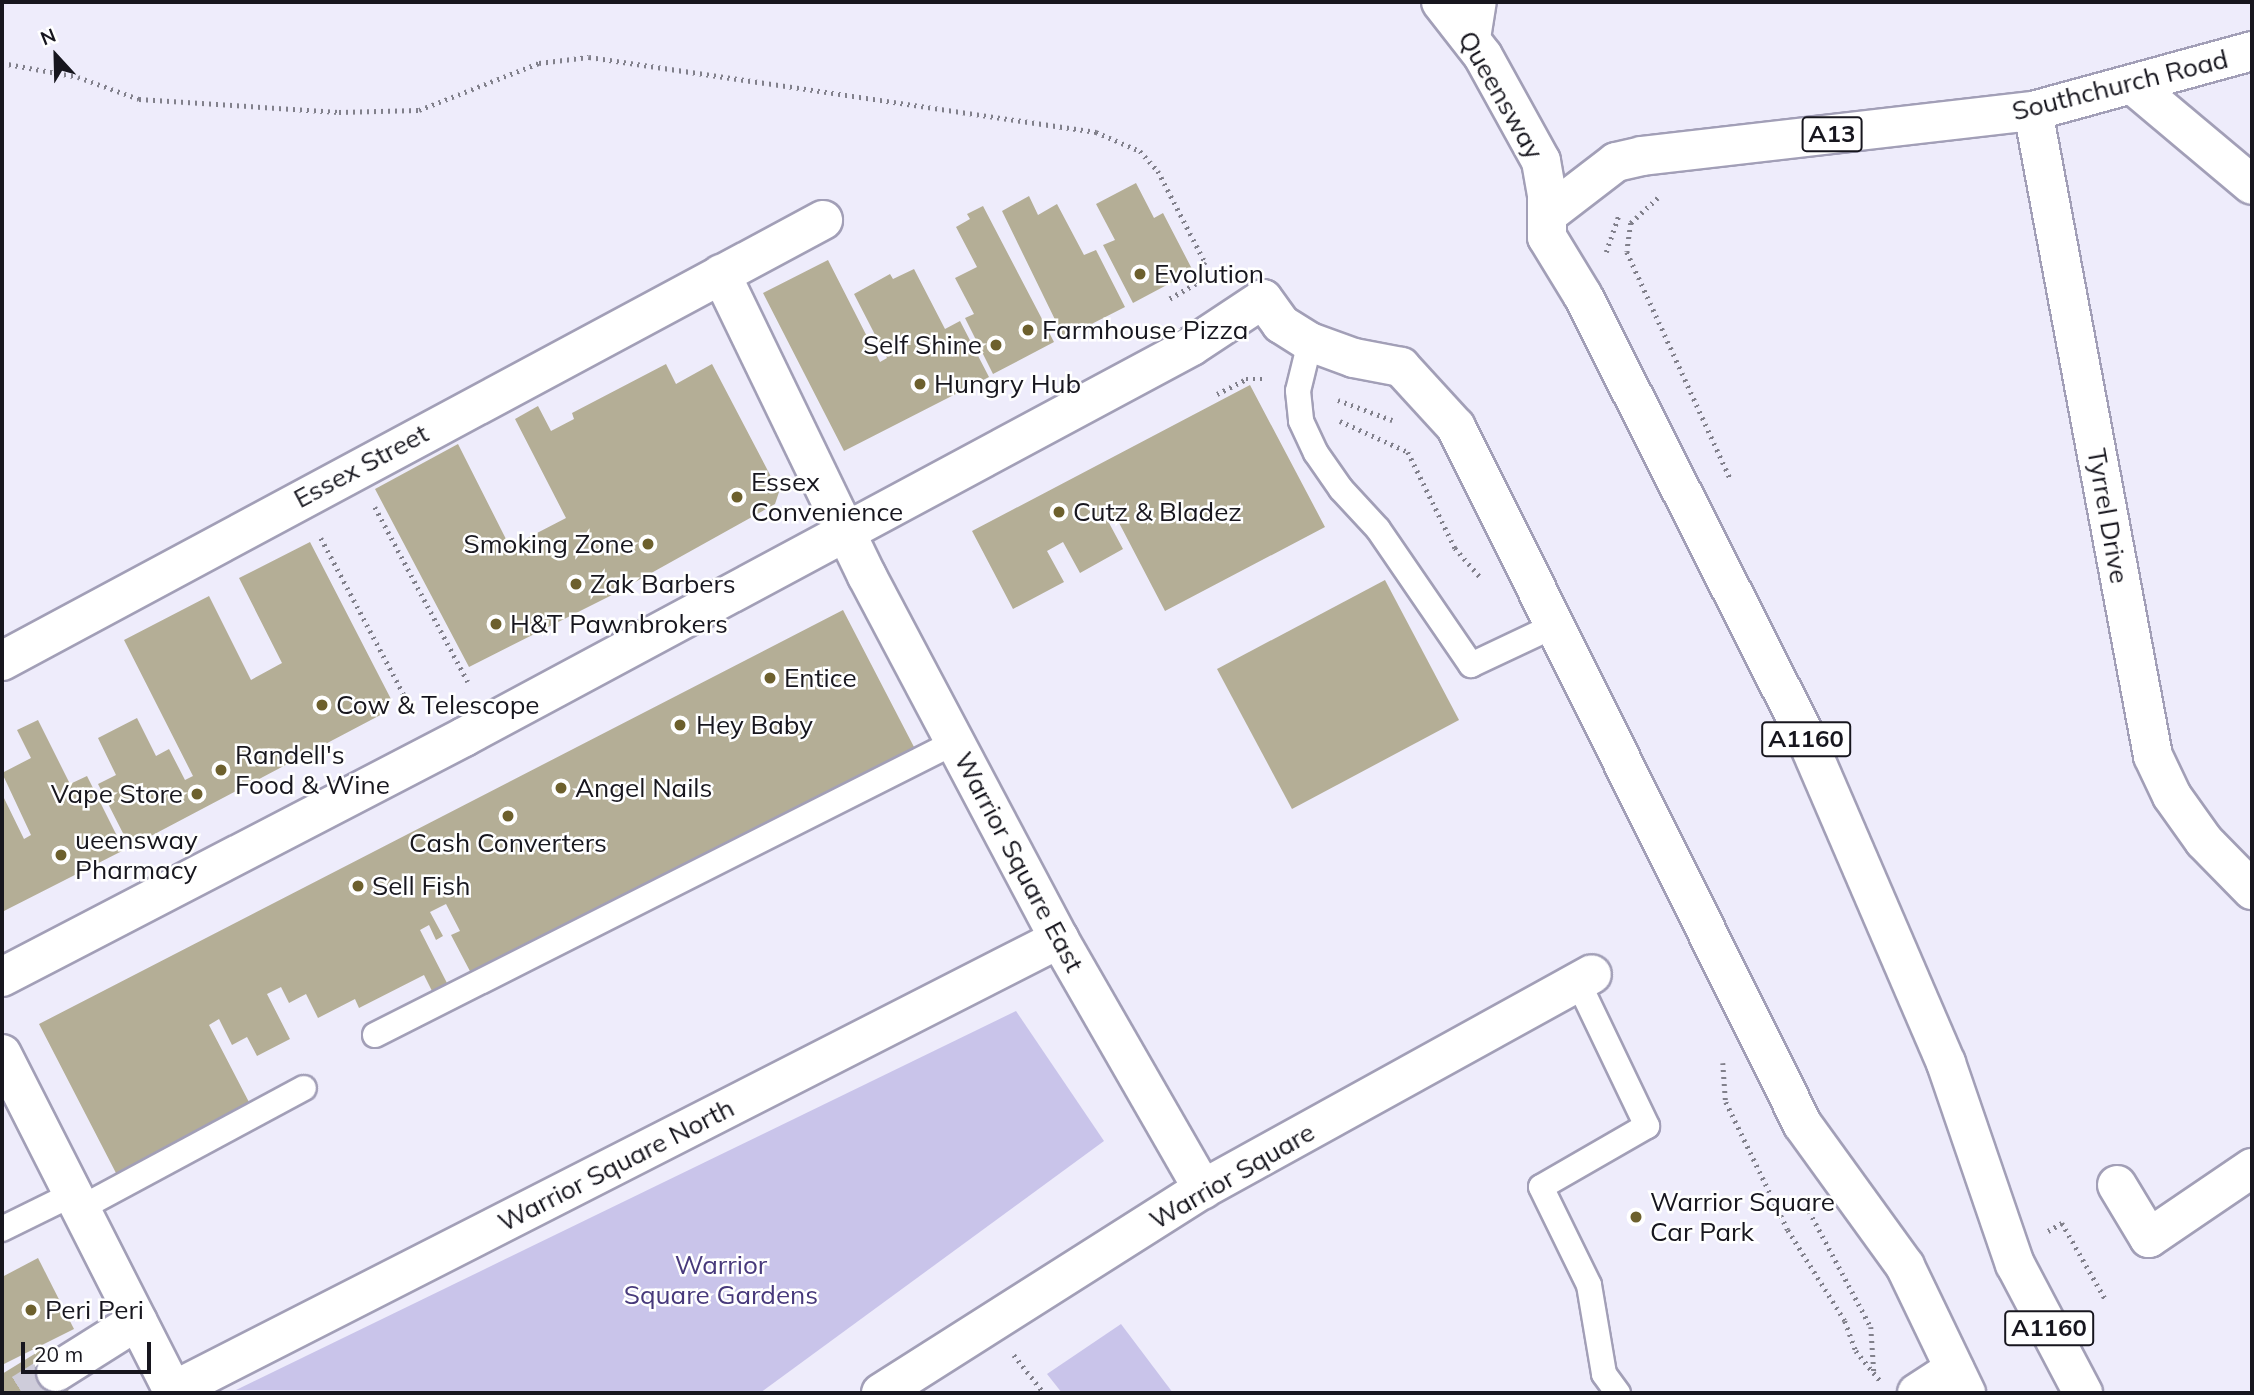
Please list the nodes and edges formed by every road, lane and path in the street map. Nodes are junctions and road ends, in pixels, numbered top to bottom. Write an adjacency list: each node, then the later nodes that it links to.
1 (1441, 2): 2 (street, Queensway)
2 (1474, 20): 11 (street, Queensway)
3 (2252, 51): 5 (street, Southchurch Road / A13)
4 (2, 63): 14 (path)
5 (2133, 85): 6 (street, Southchurch Road / A13); 7 (street)
6 (2033, 111): 11 (street, Southchurch Road / A13); 30 (street, Tyrrel Drive)
7 (2252, 185)
8 (1668, 195): 21 (path)
9 (1620, 212): 12 (path)
10 (823, 220): 13 (street, Essex Street)
11 (1547, 226): 55 (street, A1160)
12 (1606, 262)
13 (721, 274): 20 (street, Essex Street); 23 (street)
14 (1168, 300)
15 (1310, 342): 16 (lane); 23 (street); 25 (street)
16 (1298, 391): 17 (path); 24 (path); 25 (lane)
17 (1217, 394)
18 (1341, 401): 19 (path)
19 (1379, 415)
20 (355, 469): 22 (street, Essex Street); 27 (path)
21 (1731, 480)
22 (300, 499): 26 (street, Essex Street); 28 (path)
23 (846, 529): 29 (street, Warrior Square East); 32 (street)
24 (1488, 585)
25 (1556, 625): 49 (street)
26 (2, 661)
27 (468, 682)
28 (412, 710)
29 (955, 742): 31 (street, Warrior Square East); 34 (lane)
30 (2252, 890)
31 (1059, 939): 40 (street, Warrior Square East); 51 (street, Warrior Square North)
32 (2, 977)
33 (1585, 978): 40 (street, Warrior Square); 53 (lane)
34 (375, 1035)
35 (2, 1055): 41 (street)
36 (1722, 1055): 48 (path)
37 (304, 1088): 41 (lane)
38 (2252, 1168): 39 (street)
39 (2117, 1185)
40 (1203, 1189): 52 (street, Warrior Square)
41 (77, 1201): 42 (lane); 46 (street)
42 (2, 1229)
43 (2070, 1237): 45 (path)
44 (1850, 1284): 48 (path)
45 (2106, 1300)
46 (138, 1321): 47 (street); 51 (street)
47 (56, 1372)
48 (1874, 1373): 50 (path)
49 (1960, 1381): 54 (street)
50 (1881, 1383)
51 (174, 1392)
52 (881, 1393)
53 (1618, 1393)
54 (1917, 1393)
55 (2083, 1393)

